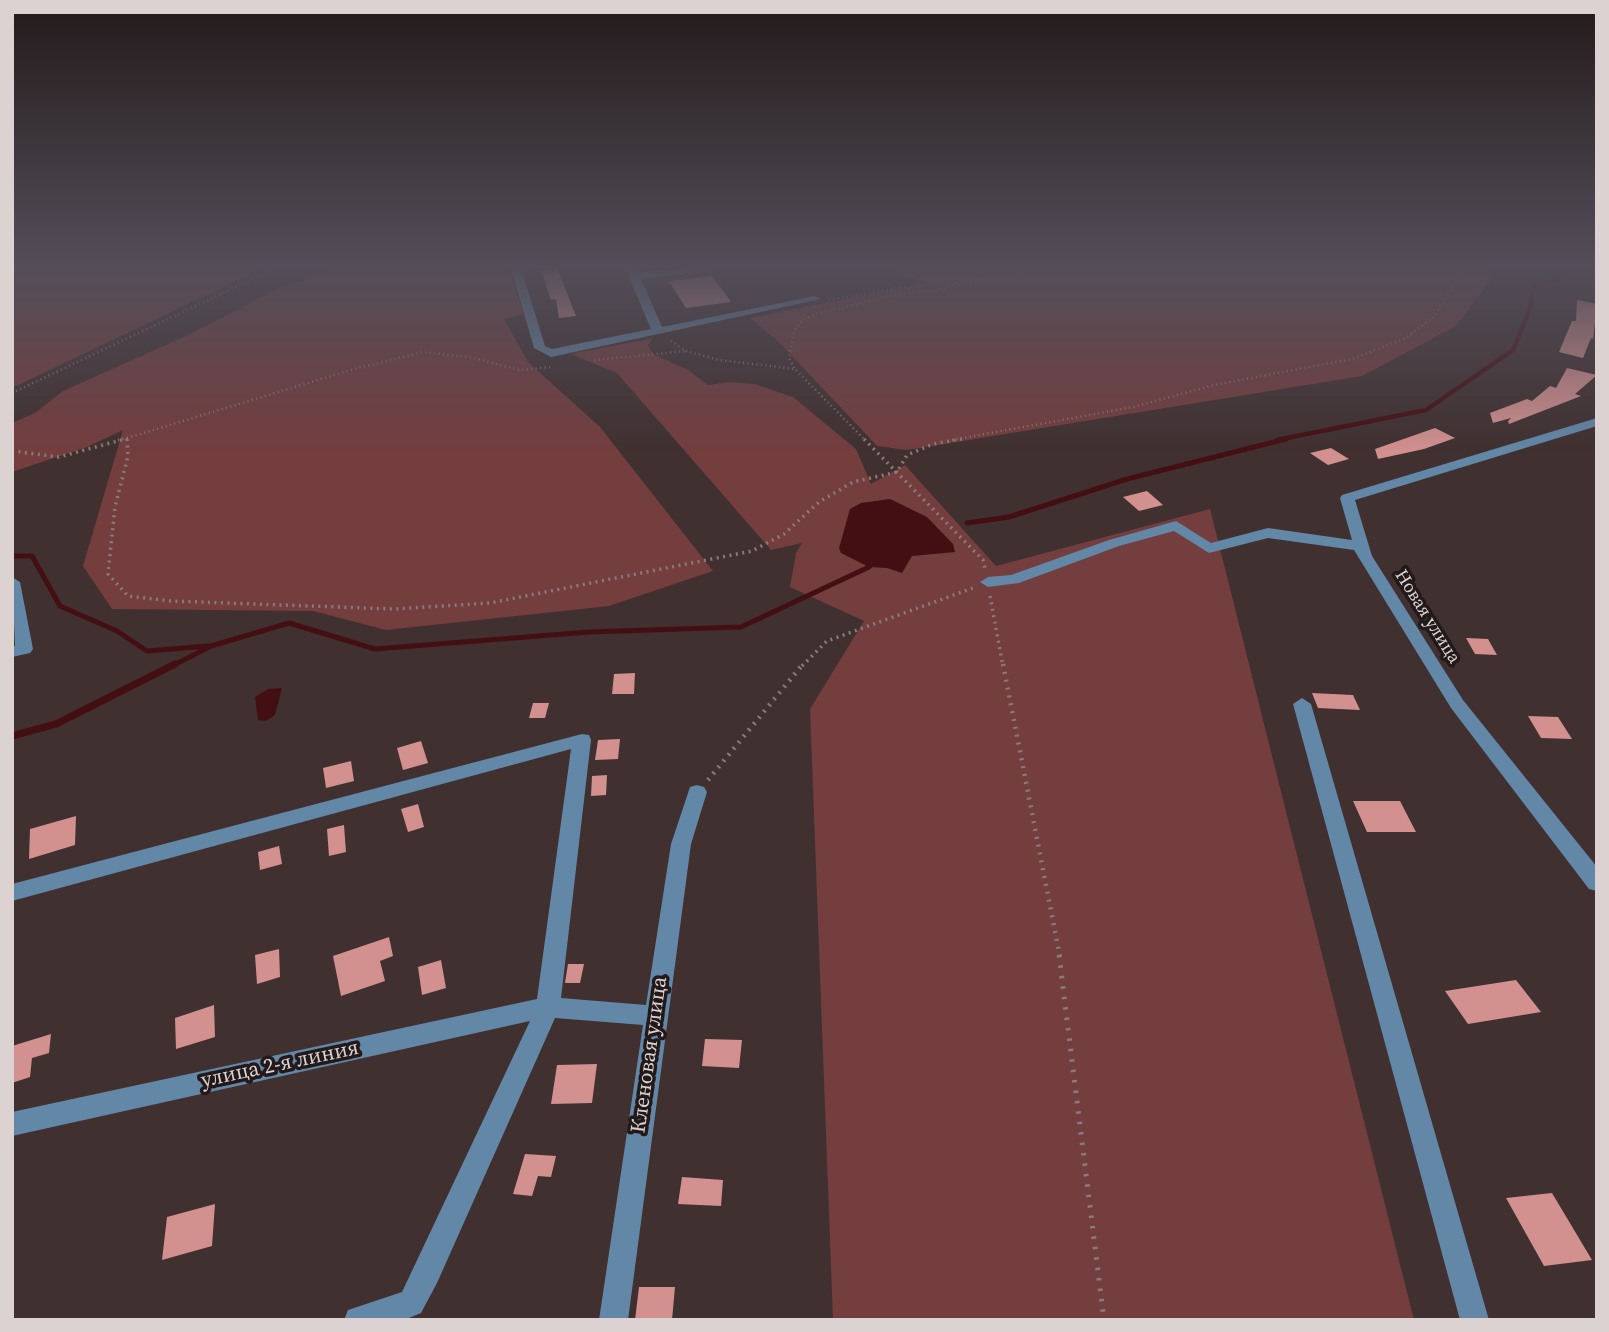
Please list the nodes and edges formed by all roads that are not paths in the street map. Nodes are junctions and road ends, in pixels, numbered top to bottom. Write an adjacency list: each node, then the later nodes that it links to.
1 (534, 327): 4 (street)
2 (657, 327): 4 (street)
3 (682, 327): 4 (street)
4 (659, 332)
5 (1597, 422): 6 (street, Новая улица)
6 (1361, 546): 8 (street); 12 (street, Новая улица)
7 (12, 582): 9 (street)
8 (988, 582)
9 (12, 652)
10 (1302, 704): 19 (street)
11 (697, 792): 15 (street, Кленовая улица)
12 (1597, 883)
13 (12, 893): 14 (street)
14 (548, 1007): 15 (street, улица 2-я линия); 16 (street, улица 2-я линия); 17 (street)
15 (655, 1016): 18 (street, Кленовая улица)
16 (12, 1124)
17 (358, 1320)
18 (613, 1320)
19 (1475, 1320)

